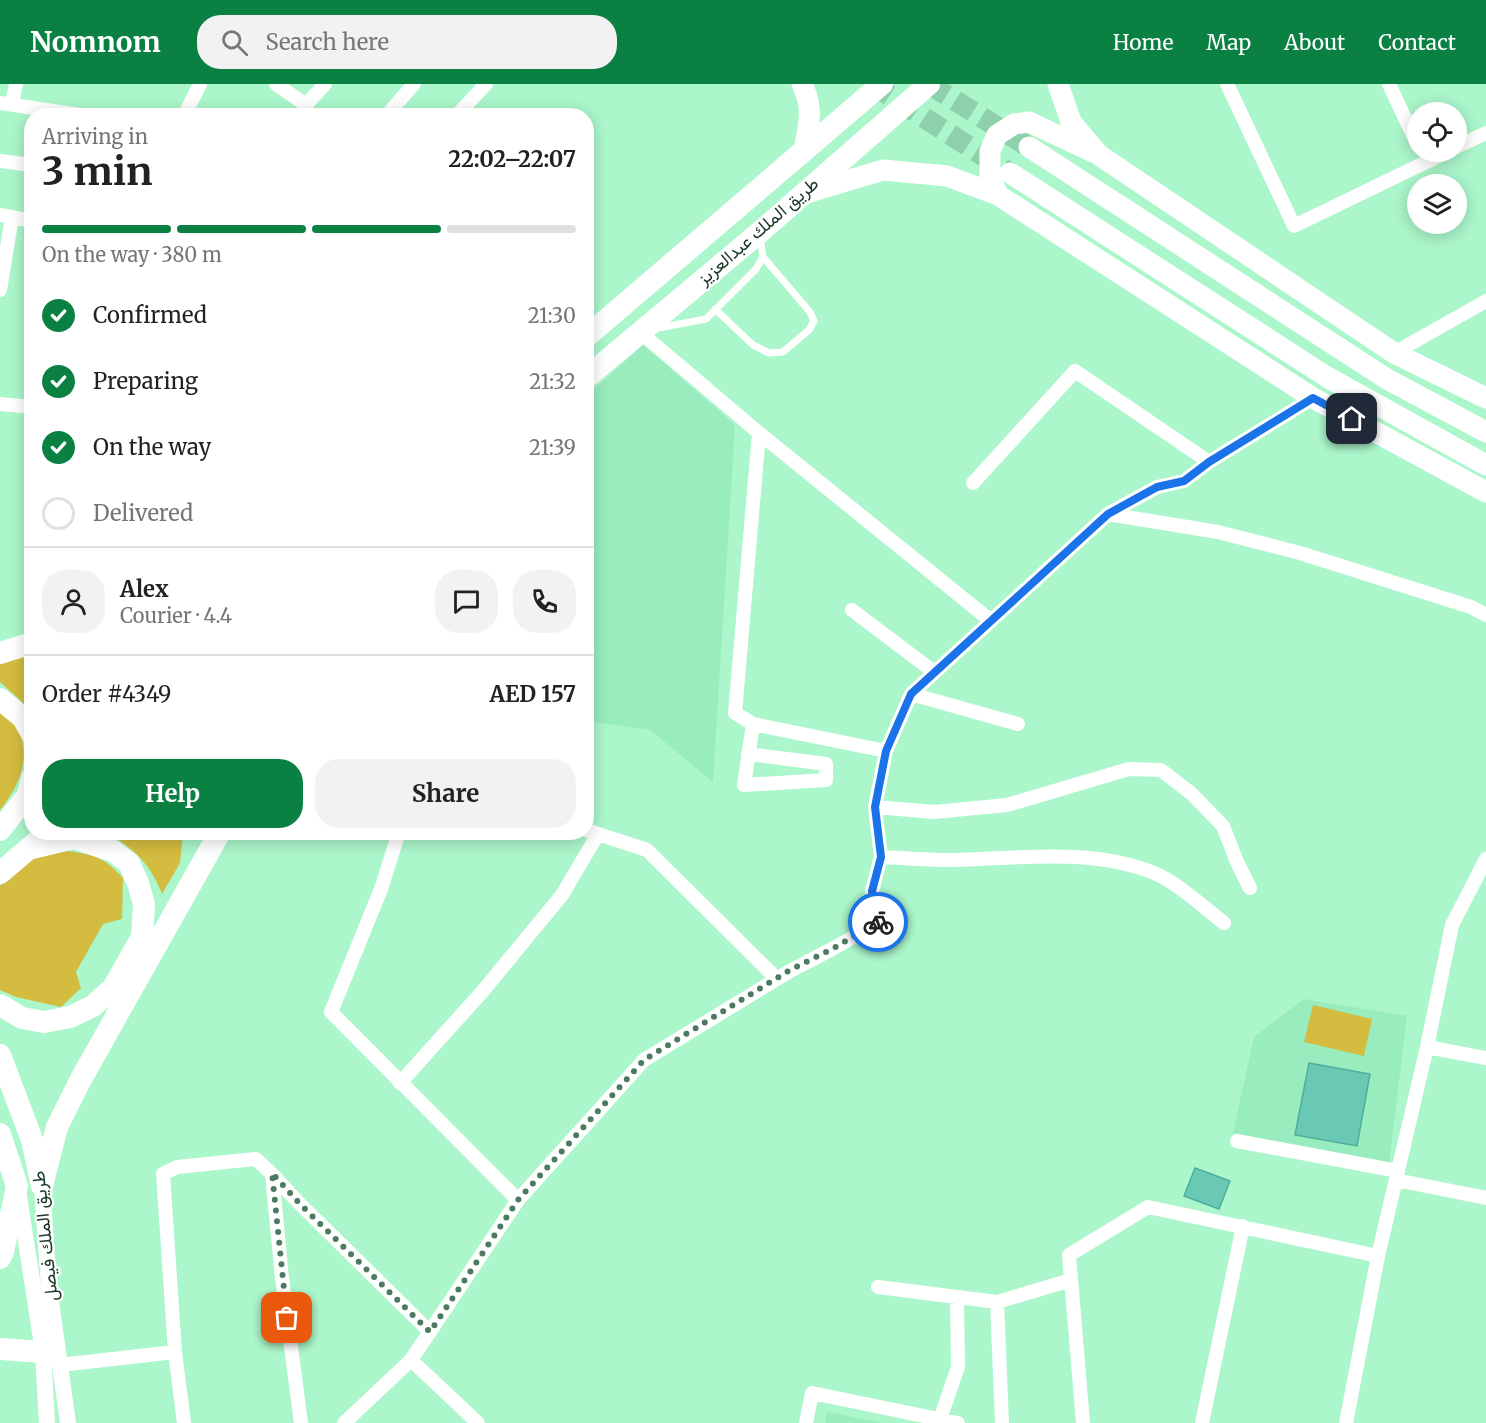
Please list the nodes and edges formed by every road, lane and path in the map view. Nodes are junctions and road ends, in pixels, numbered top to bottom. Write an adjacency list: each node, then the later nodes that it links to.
1 (16, 84): 13 (street)
2 (200, 84): 15 (street)
3 (276, 84): 16 (street)
4 (325, 84): 17 (street)
5 (414, 84): 18 (street)
6 (486, 84): 19 (street)
7 (802, 84): 24 (main road)
8 (882, 84): 24 (highway, طريق الملك عبدالعزيز)
9 (929, 84): 30 (highway, طريق الملك عبدالعزيز)
10 (1058, 84): 25 (main road)
11 (1227, 84): 27 (street)
12 (1389, 84): 20 (street)
13 (6, 104): 14 (street)
14 (33, 108)
15 (188, 108)
16 (304, 108)
17 (307, 108)
18 (393, 108)
19 (464, 108)
20 (1407, 122)
21 (1486, 133): 22 (street)
22 (1467, 142)
23 (1029, 147): 47 (main road)
24 (804, 150): 39 (highway, طريق الملك عبدالعزيز)
25 (1099, 155): 31 (main road); 41 (main road)
26 (0, 161): 28 (street)
27 (1413, 162)
28 (24, 164)
29 (1010, 173): 49 (main road)
30 (799, 195): 31 (main road); 34 (highway, طريق الملك عبدالعزيز)
31 (998, 195): 43 (main road)
32 (6, 216): 33 (street); 36 (street)
33 (24, 219)
34 (760, 232): 35 (lane); 40 (highway, طريق الملك عبدالعزيز)
35 (763, 257): 38 (lane); 38 (lane)
36 (0, 290)
37 (1486, 301): 41 (street)
38 (716, 309): 40 (lane)
39 (594, 330)
40 (640, 332): 42 (highway, طريق الملك عبدالعزيز); 48 (street)
41 (1394, 353): 44 (main road)
42 (594, 371)
43 (1313, 398): 50 (street); 54 (main road)
44 (1486, 398)
45 (0, 404): 46 (street)
46 (24, 406)
47 (1484, 430)
48 (759, 433): 58 (street); 66 (street)
49 (1456, 448): 51 (main road); 52 (main road)
50 (1209, 462): 53 (street); 55 (street)
51 (1486, 465)
52 (1486, 471)
53 (973, 483)
54 (1486, 492)
55 (1108, 514): 57 (street); 58 (street)
56 (852, 610): 62 (street)
57 (1486, 615)
58 (991, 621): 62 (street)
59 (24, 646): 61 (highway)
60 (24, 650): 61 (highway)
61 (0, 654)
62 (934, 672): 63 (street)
63 (911, 694): 67 (street); 68 (street)
64 (0, 699): 65 (highway)
65 (24, 720)
66 (753, 724): 68 (street); 69 (street)
67 (1018, 724)
68 (886, 751): 71 (street)
69 (748, 754): 69 (street)
70 (24, 800): 73 (highway)
71 (875, 807): 84 (street); 88 (street)
72 (24, 818): 75 (highway)
73 (0, 830)
74 (594, 833): 90 (street)
75 (0, 838)
76 (38, 840): 83 (highway)
77 (66, 840): 83 (highway)
78 (80, 840): 91 (highway)
79 (200, 840): 86 (highway)
80 (215, 840): 86 (highway)
81 (396, 840): 95 (street)
82 (588, 840): 95 (street)
83 (28, 849): 87 (highway)
84 (881, 857): 89 (street); 90 (street)
85 (1486, 859): 92 (street)
86 (198, 871): 101 (highway)
87 (0, 873)
88 (1250, 888)
89 (1224, 923)
90 (777, 979): 103 (street)
91 (0, 1005)
92 (1427, 1047): 94 (street); 99 (street)
93 (0, 1055): 101 (highway, طريق الملك فيصل)
94 (1486, 1058)
95 (400, 1083): 103 (street)
96 (0, 1134): 100 (highway)
97 (1237, 1141): 99 (street)
98 (272, 1173): 111 (street); 113 (street); 120 (street)
99 (1397, 1176): 102 (street); 105 (street)
100 (17, 1186): 106 (highway); 114 (street)
101 (42, 1186): 114 (street, طريق الملك فيصل)
102 (1486, 1198)
103 (518, 1200): 111 (street)
104 (1244, 1226): 105 (street); 107 (street); 127 (street)
105 (1378, 1256): 128 (street)
106 (0, 1258)
107 (1071, 1280): 110 (street); 126 (street)
108 (878, 1287): 109 (street)
109 (957, 1297): 110 (street); 116 (street)
110 (997, 1302): 125 (street)
111 (430, 1332): 115 (street)
112 (0, 1349): 114 (highway)
113 (175, 1352): 114 (street); 119 (street)
114 (51, 1358): 117 (street); 118 (street, طريق الملك فيصل)
115 (411, 1360): 121 (street); 122 (street)
116 (940, 1419): 123 (street); 124 (street)
117 (47, 1423)
118 (68, 1423)
119 (184, 1423)
120 (301, 1423)
121 (344, 1423)
122 (478, 1423)
123 (806, 1423)
124 (958, 1423)
125 (1002, 1423)
126 (1083, 1423)
127 (1202, 1423)
128 (1346, 1423)

